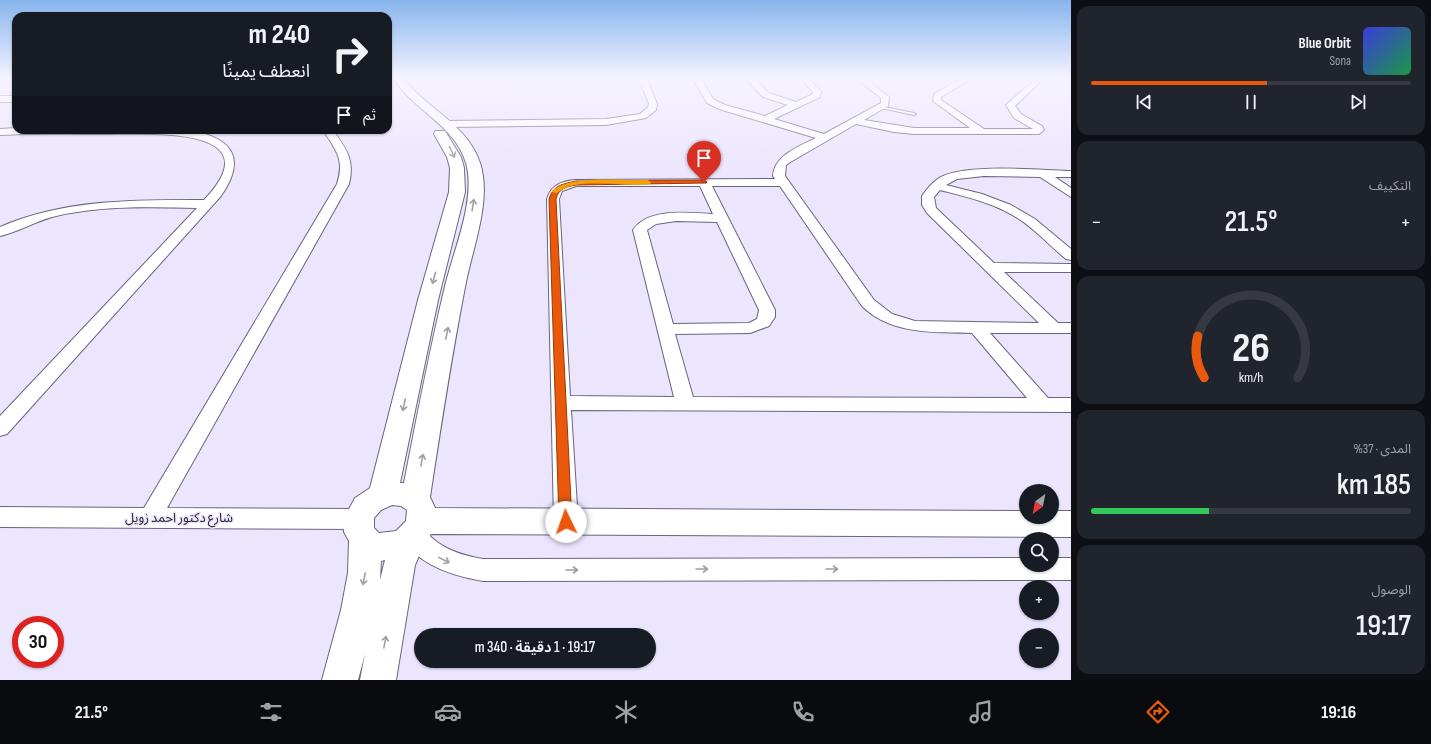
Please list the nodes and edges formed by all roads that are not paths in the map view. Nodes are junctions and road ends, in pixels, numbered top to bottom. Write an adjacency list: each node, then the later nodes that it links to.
1 (417, 111): 41 (street, one-way to 41)
2 (431, 111): 13 (street)
3 (650, 111): 13 (street)
4 (736, 111): 11 (street)
5 (786, 111): 11 (street)
6 (874, 111): 12 (street)
7 (899, 111): 10 (lane)
8 (951, 111): 16 (street)
9 (1013, 111): 16 (street)
10 (914, 114)
11 (765, 120): 19 (street)
12 (857, 120): 16 (street); 19 (street)
13 (445, 124): 45 (street, one-way to 13)
14 (0, 132): 15 (street)
15 (12, 132)
16 (982, 132)
17 (190, 134): 26 (street)
18 (331, 134): 43 (street)
19 (825, 137): 23 (street)
20 (1043, 174): 21 (street); 24 (street); 25 (street)
21 (1071, 174)
22 (704, 182): 23 (street); 27 (street); 36 (street)
23 (784, 182): 32 (street)
24 (938, 186): 29 (street); 30 (street)
25 (1071, 192)
26 (207, 204): 28 (street); 40 (street)
27 (722, 218): 35 (street); 35 (street)
28 (0, 232)
29 (1071, 256)
30 (990, 267): 31 (street); 33 (street)
31 (1071, 268)
32 (977, 328): 33 (street); 38 (street)
33 (1054, 328): 34 (street)
34 (1071, 328)
35 (666, 329): 37 (street)
36 (560, 403): 37 (street); 44 (street)
37 (685, 404): 38 (street)
38 (1043, 405): 39 (street)
39 (1071, 405)
40 (0, 429)
41 (383, 495): 45 (street); 47 (street)
42 (0, 517): 43 (street, شارع دكتور احمد زويل)
43 (150, 518): 47 (street, شارع دكتور احمد زويل)
44 (566, 522): 45 (street); 46 (street)
45 (416, 524): 47 (street); 48 (street, one-way to 48); 50 (street, one-way to 45)
46 (1071, 524)
47 (361, 530): 49 (street, one-way to 49)
48 (1071, 569)
49 (340, 680)
50 (378, 680)

